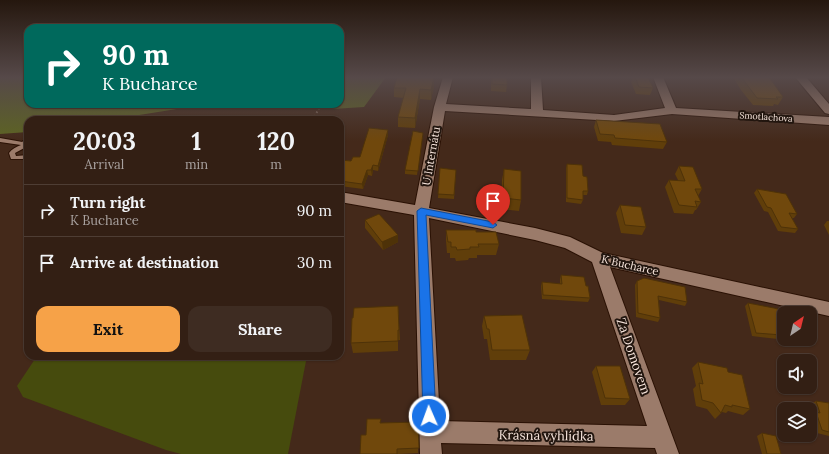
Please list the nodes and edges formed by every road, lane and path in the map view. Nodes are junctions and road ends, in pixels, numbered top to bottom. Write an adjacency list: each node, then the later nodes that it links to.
1 (442, 98): 5 (street, U Internátu)
2 (537, 98): 8 (street)
3 (667, 98): 6 (street)
4 (818, 98): 7 (street)
5 (440, 107): 8 (street, Smotlachova); 15 (street, U Internátu)
6 (672, 111): 8 (street, Smotlachova); 9 (street, Smotlachova)
7 (829, 111)
8 (537, 113)
9 (829, 121)
10 (0, 140): 11 (lane)
11 (24, 143)
12 (24, 146): 13 (lane)
13 (24, 157)
14 (344, 198): 15 (street, K Bucharce)
15 (421, 211): 16 (street, K Bucharce); 18 (street)
16 (599, 258): 17 (street, K Bucharce); 19 (street, Za Domovem)
17 (829, 309)
18 (430, 432): 19 (street, Krásná vyhlídka); 20 (street)
19 (665, 446)
20 (431, 454)

